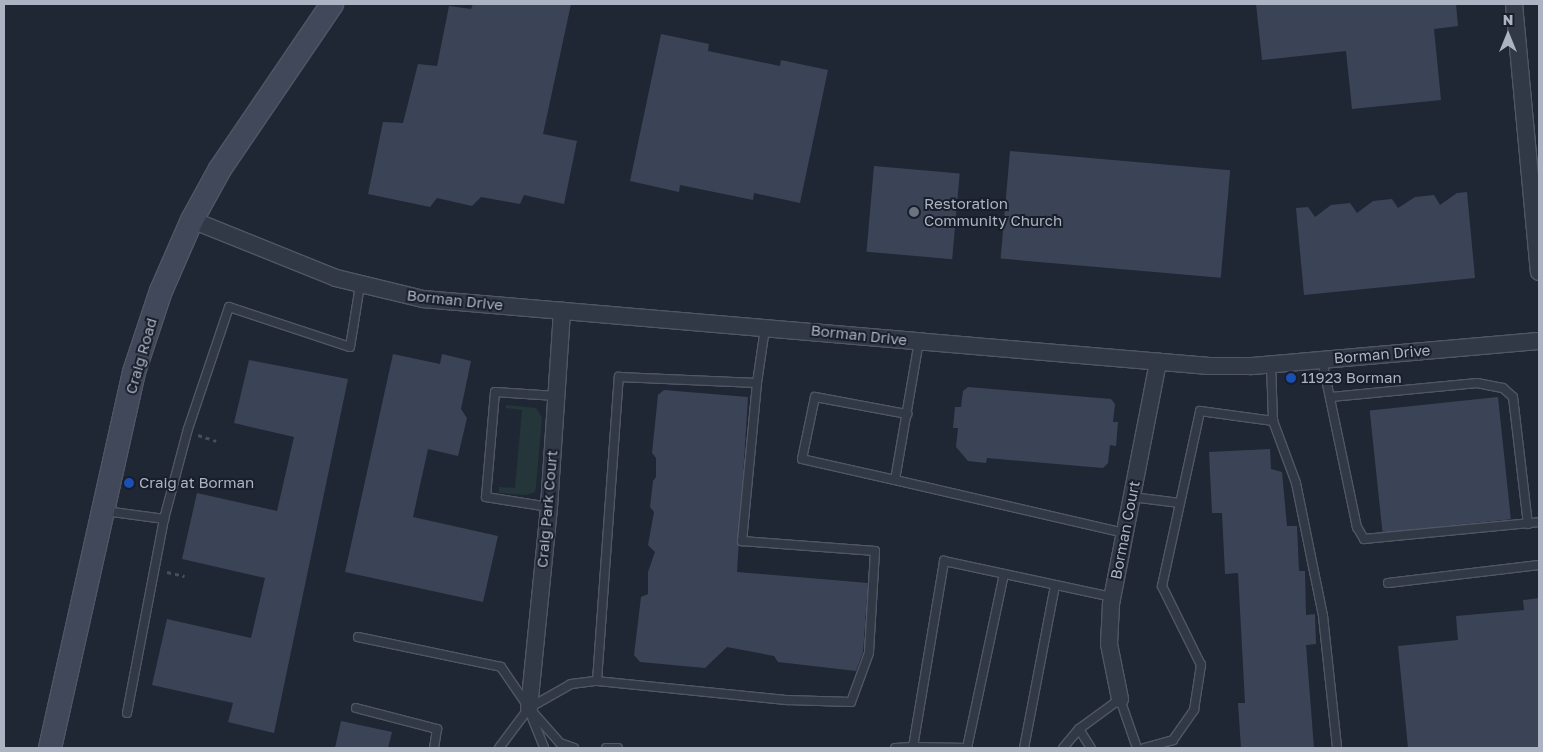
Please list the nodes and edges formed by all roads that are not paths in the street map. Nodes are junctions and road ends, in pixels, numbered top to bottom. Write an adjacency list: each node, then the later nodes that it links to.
1 (332, 4): 3 (main road, Craig Road)
2 (1514, 4): 4 (street)
3 (192, 220): 6 (street, Borman Drive); 23 (main road, Craig Road)
4 (1538, 241): 5 (street)
5 (1539, 272)
6 (360, 285): 7 (street, Borman Drive); 24 (lane)
7 (562, 310): 8 (street, Borman Drive); 15 (street, Craig Park Court)
8 (765, 326): 9 (street, Borman Drive); 14 (lane)
9 (918, 341): 12 (street, Borman Drive); 17 (lane)
10 (1539, 341): 11 (street, Borman Drive)
11 (1322, 360): 13 (street, Borman Drive); 16 (lane)
12 (1158, 362): 13 (street, Borman Drive); 20 (street, Borman Court)
13 (1271, 364): 18 (lane)
14 (757, 383): 34 (lane); 34 (lane)
15 (556, 396): 22 (street, Craig Park Court); 22 (lane)
16 (1331, 396): 26 (lane); 26 (lane)
17 (907, 414): 19 (lane); 19 (lane)
18 (1274, 421): 21 (lane); 54 (lane)
19 (895, 480): 27 (lane)
20 (1132, 497): 21 (lane); 27 (street, Borman Court)
21 (1180, 503): 53 (lane)
22 (549, 507): 37 (street, Craig Park Court)
23 (103, 510): 24 (lane); 41 (main road, Craig Road)
24 (164, 519): 38 (lane)
25 (1539, 522): 26 (lane)
26 (1528, 524)
27 (1125, 533): 32 (street, Borman Court)
28 (1539, 565): 30 (lane)
29 (1004, 574): 31 (lane); 40 (lane); 40 (lane)
30 (1388, 583)
31 (1056, 585): 32 (lane); 49 (lane)
32 (1112, 597): 35 (street, Borman Court)
33 (358, 637): 37 (lane)
34 (597, 681): 37 (lane)
35 (1120, 699): 39 (lane); 52 (lane)
36 (356, 708): 42 (lane)
37 (528, 708): 43 (lane); 44 (lane); 45 (lane)
38 (127, 713)
39 (1079, 729): 50 (lane); 51 (lane)
40 (913, 747): 48 (lane)
41 (50, 748)
42 (434, 748)
43 (499, 748)
44 (544, 748)
45 (574, 748)
46 (606, 748): 47 (lane)
47 (618, 748)
48 (895, 748)
49 (1024, 748)
50 (1063, 748)
51 (1090, 748)
52 (1137, 748)
53 (1144, 748)
54 (1337, 748)

